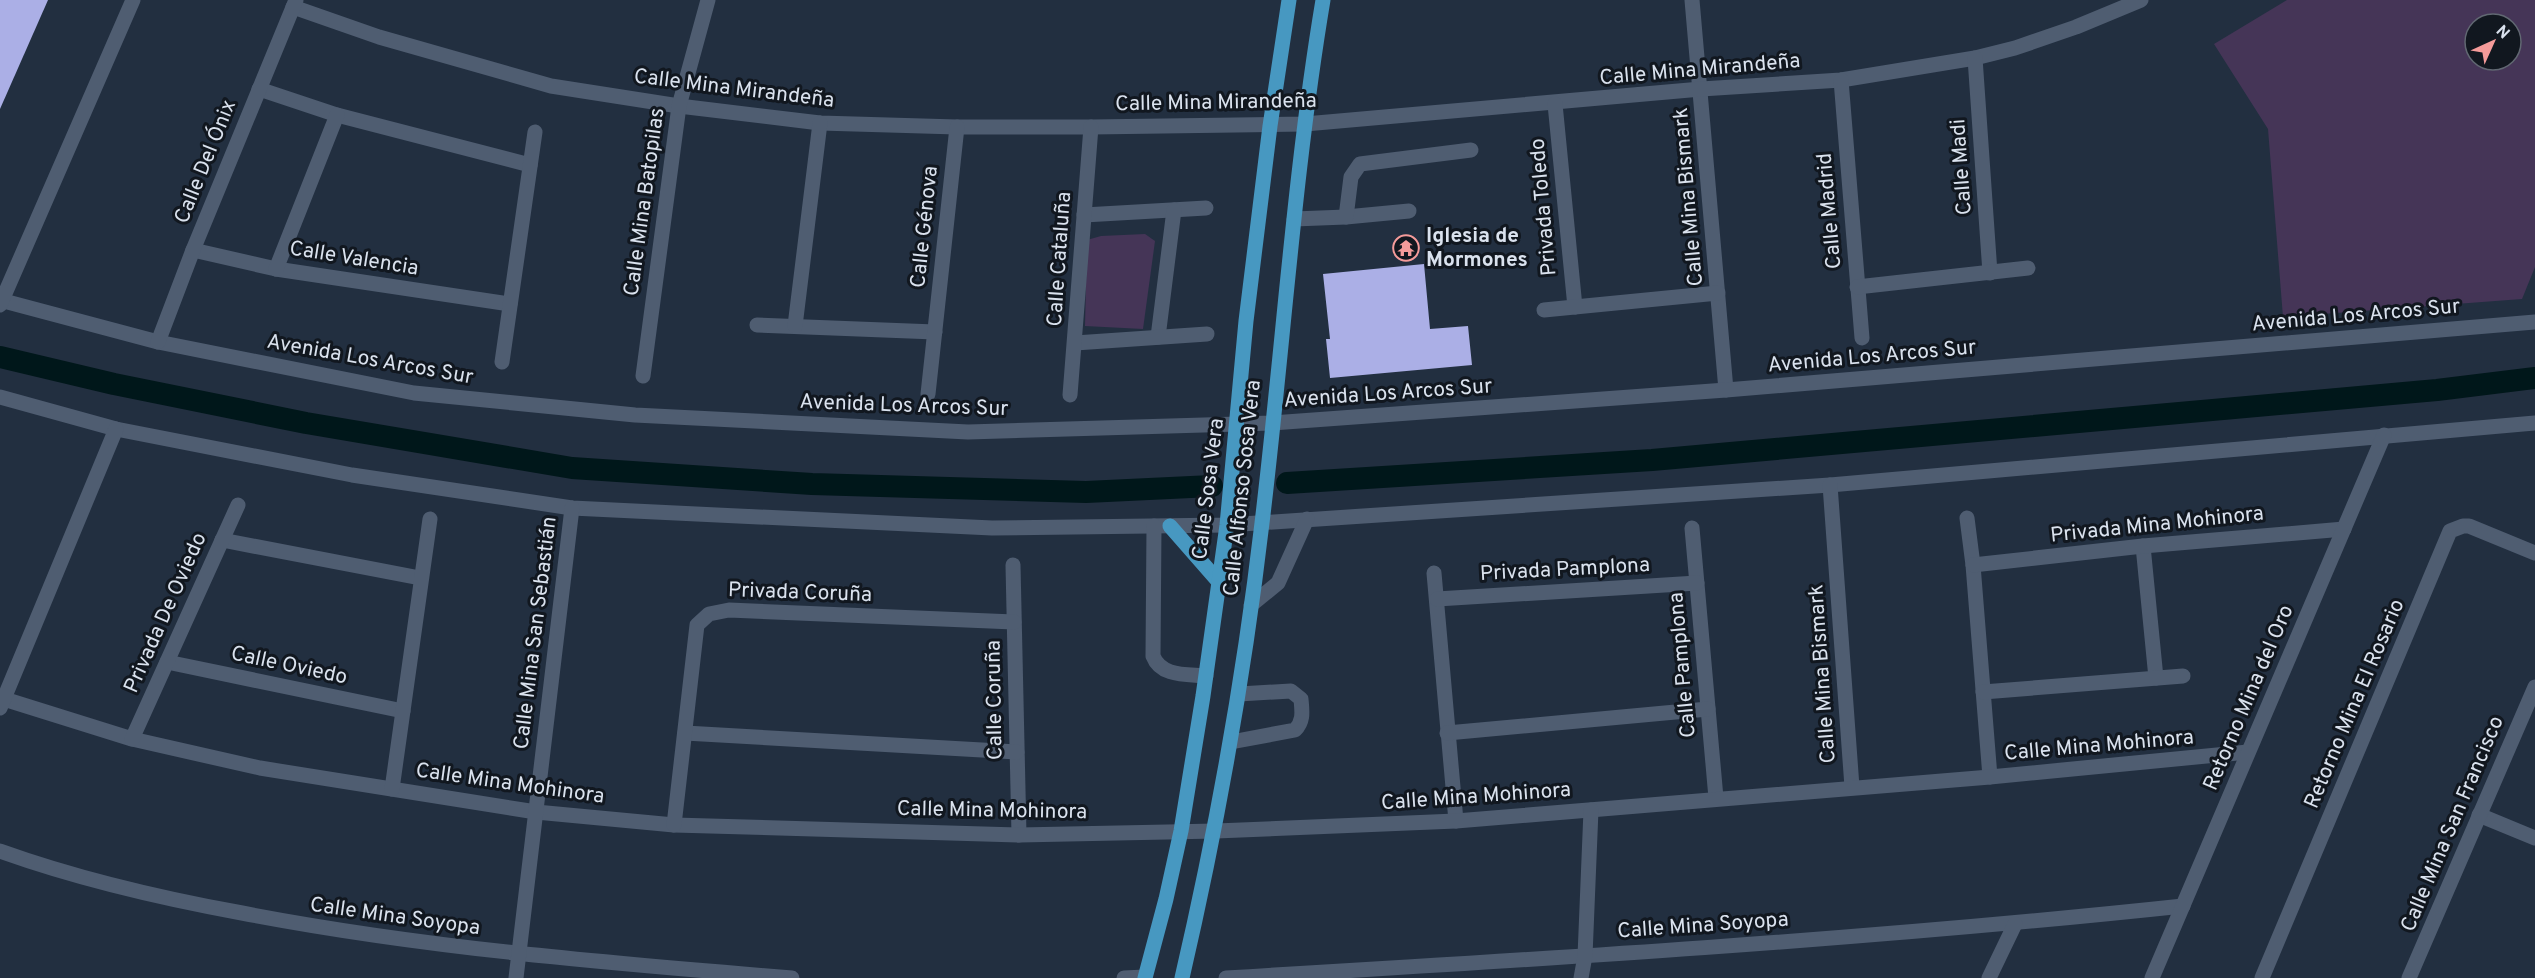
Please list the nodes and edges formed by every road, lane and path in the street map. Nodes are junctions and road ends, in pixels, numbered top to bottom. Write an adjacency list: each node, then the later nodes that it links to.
1 (133, 0): 35 (street)
2 (708, 0): 13 (street, Calle Mina Batopilas)
3 (1289, 0): 17 (main road, Calle Sosa Vera)
4 (1323, 0): 16 (main road, Calle Alfonso Sosa Vera)
5 (1692, 0): 11 (street, Calle Mina Bismark)
6 (2140, 0): 8 (street, Calle Mina Mirandeña)
7 (295, 3): 10 (street, Calle Del Ónix); 13 (street, Calle Mina Mirandeña)
8 (1975, 58): 9 (street, Calle Mina Mirandeña); 32 (street, Calle Madi)
9 (1841, 80): 11 (street, Calle Mina Mirandeña); 33 (street, Calle Madrid)
10 (259, 88): 14 (street); 29 (street, Calle Del Ónix)
11 (1701, 89): 12 (street, Calle Mina Mirandeña); 34 (street, Calle Mina Bismark)
12 (1555, 104): 16 (street, Calle Mina Mirandeña); 37 (street, Privada Toledo)
13 (679, 106): 15 (street, Calle Mina Mirandeña); 49 (street, Calle Mina Batopilas)
14 (337, 116): 22 (street); 31 (street)
15 (820, 123): 18 (street, Calle Mina Mirandeña); 41 (street)
16 (1305, 124): 17 (street, Calle Mina Mirandeña); 28 (main road, Calle Alfonso Sosa Vera)
17 (1270, 126): 19 (street, Calle Mina Mirandeña); 56 (main road, Calle Sosa Vera)
18 (957, 127): 19 (street, Calle Mina Mirandeña); 42 (street, Calle Génova)
19 (1091, 127): 26 (street, Calle Cataluña)
20 (535, 132): 22 (street)
21 (1471, 150): 27 (street)
22 (530, 165): 36 (street)
23 (1206, 208): 24 (street)
24 (1174, 210): 26 (street); 44 (street)
25 (1409, 211): 27 (street)
26 (1084, 215): 47 (street, Calle Cataluña)
27 (1346, 217): 28 (street)
28 (1294, 219): 54 (main road, Calle Alfonso Sosa Vera)
29 (193, 250): 31 (street, Calle Valencia); 46 (street, Calle Del Ónix)
30 (2028, 268): 32 (street)
31 (276, 269): 36 (street, Calle Valencia)
32 (1990, 273): 33 (street)
33 (1857, 287): 45 (street, Calle Madrid)
34 (1718, 293): 37 (street); 50 (street, Calle Mina Bismark)
35 (1, 302): 46 (street, Avenida Los Arcos Sur)
36 (510, 304): 48 (street)
37 (1575, 307): 38 (street)
38 (1544, 310)
39 (2535, 322): 50 (street, Avenida Los Arcos Sur)
40 (757, 325): 41 (street)
41 (795, 326): 42 (street)
42 (935, 332): 51 (street, Calle Génova)
43 (1208, 334): 44 (street)
44 (1158, 337): 47 (street)
45 (1862, 338)
46 (158, 342): 56 (street, Avenida Los Arcos Sur)
47 (1075, 343): 52 (street, Calle Cataluña)
48 (502, 362)
49 (643, 376)
50 (1726, 390): 54 (street, Avenida Los Arcos Sur)
51 (928, 394)
52 (1070, 395)
53 (0, 397): 57 (street)
54 (1272, 423): 56 (street, Avenida Los Arcos Sur); 65 (main road, Calle Alfonso Sosa Vera)
55 (2535, 423): 58 (street)
56 (1238, 426): 66 (main road, Calle Sosa Vera)
57 (116, 429): 61 (street); 89 (street)
58 (2384, 435): 59 (street); 69 (street, Retorno Mina del Oro)
59 (1830, 485): 64 (street); 99 (street, Calle Mina Bismark)
60 (238, 505): 70 (street, Privada De Oviedo)
61 (572, 508): 67 (street); 103 (street, Calle Mina San Sebastián)
62 (1967, 518): 74 (street, Calle Mina Mohinora)
63 (430, 519): 76 (street)
64 (1307, 519): 65 (street); 80 (street)
65 (1262, 522): 66 (street); 80 (main road, Calle Alfonso Sosa Vera)
66 (1227, 525): 67 (street); 77 (main road, Calle Sosa Vera)
67 (1162, 526): 77 (main road); 83 (street)
68 (1692, 528): 78 (street, Calle Pamplona)
69 (2344, 529): 71 (street, Privada Mina Mohinora); 97 (street, Retorno Mina del Oro)
70 (222, 540): 76 (street); 82 (street, Privada De Oviedo)
71 (2143, 546): 74 (street, Privada Mina Mohinora); 85 (street)
72 (2535, 553): 125 (street, Retorno Mina El Rosario)
73 (1013, 564): 81 (street, Calle Coruña)
74 (1973, 565): 87 (street, Calle Mina Mohinora)
75 (1434, 573): 79 (street)
76 (420, 578): 91 (street)
77 (1219, 582): 83 (main road, Calle Sosa Vera)
78 (1697, 583): 79 (street, Privada Pamplona); 90 (street, Calle Pamplona)
79 (1437, 599): 93 (street)
80 (1251, 605): 88 (main road, Calle Alfonso Sosa Vera)
81 (1014, 622): 92 (street, Privada Coruña); 96 (street, Calle Coruña)
82 (166, 662): 91 (street, Calle Oviedo); 94 (street, Privada De Oviedo)
83 (1206, 676): 107 (main road, Calle Sosa Vera)
84 (2183, 676): 85 (street)
85 (2156, 678): 87 (street)
86 (2535, 687): 104 (street, Calle Mina San Francisco)
87 (1983, 692): 98 (street, Calle Mina Mohinora)
88 (1239, 694): 95 (main road, Calle Alfonso Sosa Vera); 95 (street)
89 (2, 704): 94 (street, Calle Mina Mohinora)
90 (1708, 709): 93 (street); 101 (street, Calle Pamplona)
91 (403, 711): 100 (street)
92 (685, 732): 96 (street); 106 (street, Privada Coruña)
93 (1447, 733): 105 (street)
94 (132, 739): 100 (street, Calle Mina Mohinora)
95 (1231, 742): 108 (main road, Calle Alfonso Sosa Vera)
96 (1017, 752): 109 (street, Calle Coruña)
97 (2248, 752): 98 (street, Calle Mina Mohinora); 112 (street, Retorno Mina del Oro)
98 (1990, 777): 99 (street, Calle Mina Mohinora)
99 (1852, 787): 101 (street, Calle Mina Mohinora)
100 (392, 789): 103 (street, Calle Mina Mohinora)
101 (1716, 798): 102 (street, Calle Mina Mohinora)
102 (1591, 810): 105 (street, Calle Mina Mohinora); 115 (street)
103 (536, 812): 106 (street, Calle Mina Mohinora); 114 (street, Calle Mina San Sebastián)
104 (2480, 815): 110 (street); 126 (street, Calle Mina San Francisco)
105 (1456, 820): 108 (street, Calle Mina Mohinora)
106 (674, 825): 109 (street, Calle Mina Mohinora)
107 (1181, 831): 108 (street, Calle Mina Mohinora); 109 (street, Calle Mina Mohinora); 116 (main road, Calle Sosa Vera)
108 (1216, 831): 120 (main road, Calle Alfonso Sosa Vera)
109 (1019, 835)
110 (2535, 838)
111 (0, 851): 114 (street, Calle Mina Soyopa)
112 (2182, 906): 113 (street, Calle Mina Soyopa); 124 (street, Retorno Mina del Oro)
113 (2015, 924): 115 (street, Calle Mina Soyopa); 123 (street)
114 (519, 955): 117 (street, Calle Mina San Sebastián); 118 (street, Calle Mina Soyopa)
115 (1585, 956): 121 (street, Calle Mina Soyopa); 122 (street)
116 (1145, 977): 119 (street)
117 (516, 978)
118 (792, 978)
119 (1124, 978)
120 (1182, 978)
121 (1226, 978)
122 (1581, 978)
123 (1989, 978)
124 (2152, 978)
125 (2262, 978)
126 (2409, 978)

